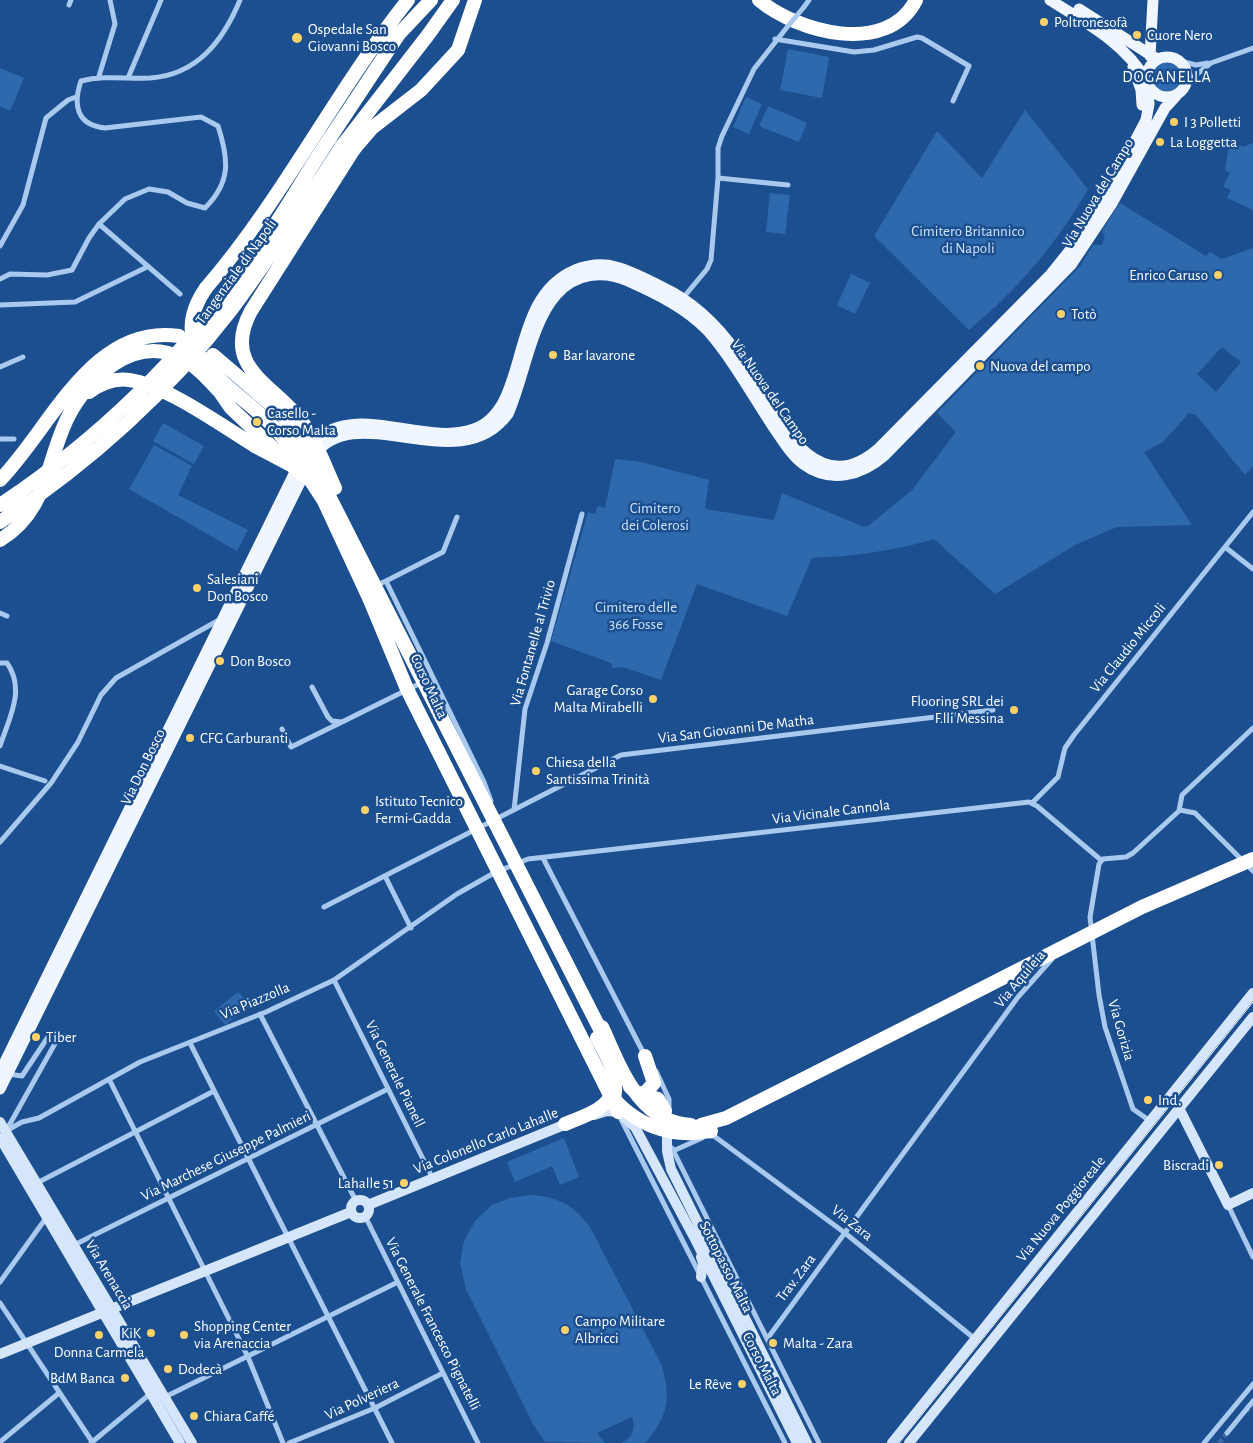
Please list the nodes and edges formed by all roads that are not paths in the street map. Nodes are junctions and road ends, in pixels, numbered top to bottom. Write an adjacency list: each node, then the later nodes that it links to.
1 (110, 0): 22 (street)
2 (161, 0): 23 (street)
3 (240, 0): 23 (street)
4 (408, 0): 32 (highway)
5 (431, 0): 32 (highway, Tangenziale di Napoli)
6 (453, 0): 30 (highway, Tangenziale di Napoli)
7 (475, 0): 26 (highway)
8 (759, 0): 12 (highway)
9 (774, 0): 11 (highway)
10 (809, 0): 16 (street, bridge)
11 (906, 0)
12 (916, 0)
13 (1050, 0): 18 (main road)
14 (1064, 0): 19 (main road)
15 (1153, 0): 19 (main road)
16 (775, 39): 29 (street); 33 (street)
17 (1253, 48): 21 (street)
18 (1127, 54): 24 (main road); 31 (main road)
19 (1149, 55): 20 (main road); 24 (main road)
20 (1180, 61): 21 (street); 25 (main road)
21 (1211, 63): 25 (street)
22 (99, 76): 23 (street); 28 (street)
23 (128, 78)
24 (1147, 83): 27 (main road); 31 (main road, Via Nuova del Campo)
25 (1186, 83): 27 (main road)
26 (421, 90): 30 (highway); 32 (highway)
27 (1176, 96): 40 (main road, Via Nuova del Campo)
28 (76, 97): 35 (street); 36 (street)
29 (954, 101)
30 (350, 134): 32 (highway, Tangenziale di Napoli)
31 (1139, 134): 40 (main road, Via Nuova del Campo)
32 (336, 139): 44 (highway, bridge); 55 (highway, Tangenziale di Napoli, bridge); 59 (highway, Tangenziale di Napoli, bridge); 64 (highway, bridge)
33 (718, 178): 34 (street); 40 (street)
34 (788, 185)
35 (99, 224): 37 (street); 38 (street)
36 (0, 246)
37 (148, 267): 39 (street); 41 (street)
38 (0, 279)
39 (180, 294)
40 (680, 303): 51 (main road, Via Nuova del Campo)
41 (0, 304)
42 (179, 336): 53 (highway)
43 (213, 355): 64 (highway, bridge)
44 (198, 356): 47 (highway, bridge); 54 (highway, bridge)
45 (23, 357): 46 (street)
46 (0, 367)
47 (218, 390): 48 (highway, bridge); 52 (highway)
48 (76, 404): 52 (highway, bridge); 60 (highway, bridge)
49 (14, 439): 50 (street)
50 (0, 440)
51 (308, 456): 67 (main road, Via Don Bosco); 72 (main road, Via Don Bosco)
52 (291, 465): 54 (highway, bridge)
53 (0, 480)
54 (311, 481): 64 (highway)
55 (0, 505)
56 (1253, 512): 61 (street, Via Claudio Miccoli)
57 (582, 514): 82 (street, Via Fontanelle al Trivio)
58 (457, 517): 63 (street)
59 (0, 522)
60 (0, 540)
61 (1225, 547): 62 (street); 81 (street, Via Claudio Miccoli)
62 (1253, 569)
63 (386, 581): 69 (street, Corso Malta); 71 (street, Corso Malta)
64 (374, 597): 75 (highway, bridge); 91 (highway, bridge); 101 (highway, bridge)
65 (0, 613): 66 (street)
66 (7, 616)
67 (224, 617): 72 (main road, Via Don Bosco); 86 (street)
68 (0, 663): 78 (street)
69 (434, 678): 71 (street); 84 (street, Corso Malta)
70 (312, 687): 74 (street)
71 (412, 688): 74 (street); 85 (street, Corso Malta)
72 (191, 693): 104 (main road, Via Don Bosco)
73 (993, 710): 82 (street, Via San Giovanni De Matha)
74 (342, 722): 77 (street)
75 (443, 722): 88 (highway, bridge); 101 (highway, bridge)
76 (1253, 728): 83 (street)
77 (282, 729)
78 (0, 746)
79 (0, 766): 80 (street)
80 (45, 781)
81 (1032, 803): 87 (street, Via Vicinale Cannola); 89 (street)
82 (514, 810): 84 (street, Via San Giovanni De Matha)
83 (1180, 810): 89 (street); 91 (street)
84 (498, 818): 85 (street, Via San Giovanni De Matha); 90 (street, Corso Malta)
85 (481, 828): 92 (street, Corso Malta); 93 (street, Via San Giovanni De Matha)
86 (0, 842)
87 (543, 858): 90 (street, Via Vicinale Cannola); 103 (street, Corso Malta)
88 (1253, 859)
89 (1102, 860): 96 (street)
90 (520, 862): 92 (street, Via Piazzolla)
91 (1253, 869)
92 (502, 870): 95 (street, Via Piazzolla); 109 (street, Corso Malta)
93 (385, 876): 94 (street, Via San Giovanni De Matha); 95 (street)
94 (324, 907)
95 (410, 928): 97 (street, Via Piazzolla)
96 (1090, 935): 114 (street, Via Gorizia); 133 (street, Via Aquileia)
97 (334, 980): 99 (street, Via Piazzolla); 107 (street, Via Generale Pianell)
98 (1253, 993): 111 (main road, Via Nuova Poggioreale)
99 (260, 1014): 102 (street, Via Piazzolla); 118 (street)
100 (1253, 1017): 112 (main road, Via Nuova Poggioreale)
101 (600, 1036): 109 (highway); 110 (highway)
102 (190, 1043): 105 (street, Via Piazzolla); 108 (street)
103 (645, 1056): 110 (highway); 116 (street, Corso Malta)
104 (3, 1072): 106 (main road, Via Don Bosco); 120 (street)
105 (108, 1079): 119 (street); 120 (street, Via Piazzolla)
106 (0, 1089)
107 (388, 1090): 118 (street, Via Marchese Giuseppe Palmieri); 123 (street, Via Generale Pianell)
108 (214, 1091): 119 (street); 122 (street)
109 (614, 1091): 113 (highway); 117 (highway)
110 (639, 1094): 116 (highway)
111 (1167, 1100): 112 (main road); 114 (main road, Via Nuova Poggioreale)
112 (1180, 1108): 128 (main road); 171 (main road, Via Nuova Poggioreale)
113 (618, 1112): 117 (main road, Via Colonello Carlo Lahalle); 135 (main road, Sottopasso Malta); 139 (street, Corso Malta)
114 (1150, 1121): 146 (main road, Via Nuova Poggioreale)
115 (0, 1122): 120 (main road, Via Arenaccia)
116 (666, 1123): 121 (street, Corso Malta); 168 (main road, Sottopasso Malta)
117 (565, 1124): 123 (main road, Via Colonello Carlo Lahalle)
118 (317, 1125): 122 (street, Via Marchese Giuseppe Palmieri); 127 (street)
119 (135, 1132): 124 (street); 126 (street)
120 (3, 1135): 124 (main road, Via Arenaccia); 132 (main road, Via Arenaccia)
121 (673, 1151): 133 (street, Via Zara); 145 (street, Corso Malta)
122 (248, 1159): 126 (street, Via Marchese Giuseppe Palmieri); 134 (street)
123 (433, 1179): 129 (main road, Via Colonello Carlo Lahalle)
124 (36, 1183): 136 (main road, Via Arenaccia)
125 (1253, 1192): 128 (main road)
126 (168, 1199): 136 (street, Via Marchese Giuseppe Palmieri); 138 (street)
127 (356, 1201): 129 (main road); 130 (main road)
128 (1228, 1205): 137 (street)
129 (368, 1206): 131 (main road)
130 (351, 1212): 131 (main road); 134 (main road)
131 (365, 1216): 141 (street, Via Generale Francesco Pignatelli)
132 (47, 1217): 140 (street); 143 (main road, Via Arenaccia)
133 (845, 1233): 145 (street, Trav. Zara); 146 (street, Via Zara)
134 (287, 1238): 138 (main road); 144 (street)
135 (696, 1242): 139 (main road); 167 (main road, Sottopasso Malta)
136 (74, 1246): 143 (main road, Via Arenaccia)
137 (1253, 1257)
138 (205, 1272): 143 (main road); 149 (street)
139 (701, 1276): 166 (street, Corso Malta)
140 (0, 1282)
141 (398, 1282): 144 (street); 150 (street, Via Generale Francesco Pignatelli)
142 (0, 1303): 147 (street)
143 (108, 1311): 147 (main road); 153 (main road, Via Arenaccia); 154 (main road, Via Arenaccia)
144 (327, 1318): 149 (street); 156 (street)
145 (767, 1338): 169 (street, Corso Malta)
146 (975, 1339): 170 (main road, Via Nuova Poggioreale)
147 (26, 1344): 148 (main road); 152 (street)
148 (0, 1354)
149 (248, 1357): 154 (street); 162 (street)
150 (443, 1373): 156 (street, Via Polveriera); 165 (street, Via Generale Francesco Pignatelli)
151 (1253, 1384): 172 (street)
152 (59, 1393): 158 (street); 159 (street)
153 (151, 1393): 159 (street); 160 (main road, Via Arenaccia)
154 (165, 1397): 161 (main road, Via Arenaccia)
155 (1253, 1402): 157 (street)
156 (375, 1408): 163 (street, Via Polveriera); 164 (street)
157 (1227, 1433)
158 (0, 1442)
159 (92, 1443)
160 (180, 1443)
161 (192, 1443)
162 (283, 1443)
163 (289, 1443)
164 (392, 1443)
165 (478, 1443)
166 (784, 1443)
167 (796, 1443)
168 (807, 1443)
169 (819, 1443)
170 (892, 1443)
171 (909, 1443)
172 (1204, 1443)

